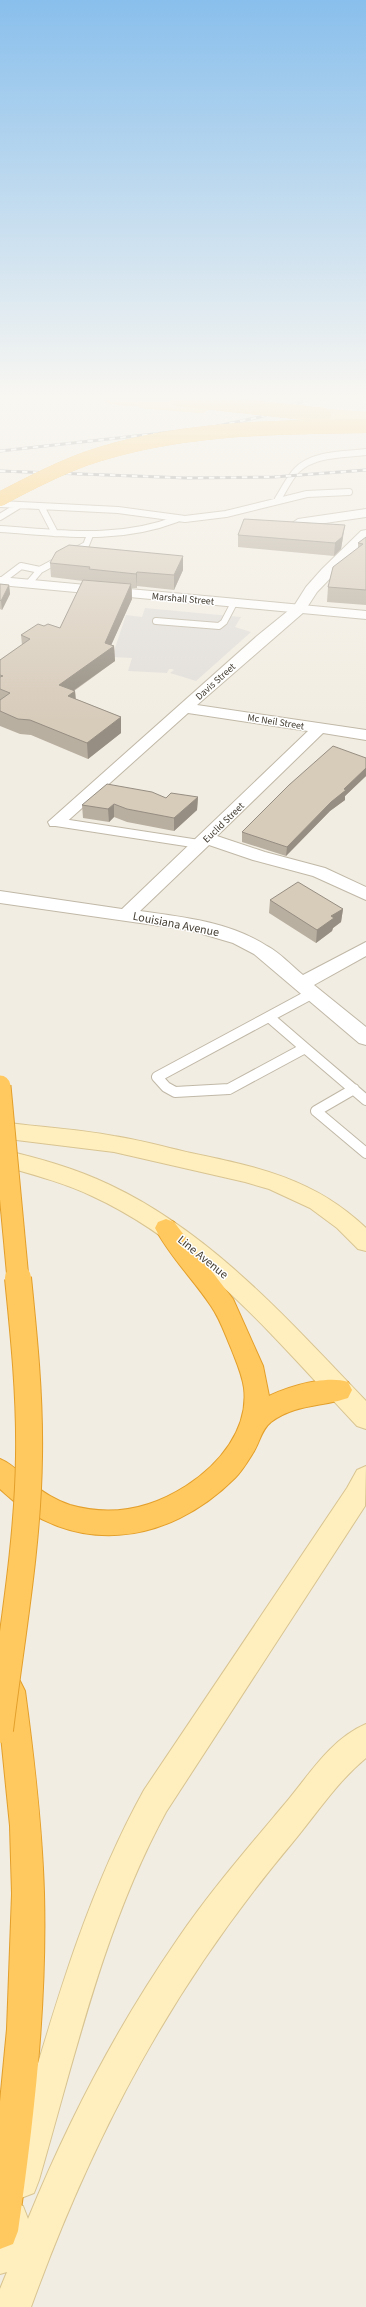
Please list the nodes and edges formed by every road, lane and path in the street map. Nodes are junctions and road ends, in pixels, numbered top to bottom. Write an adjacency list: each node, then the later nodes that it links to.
1 (17, 507): 6 (lane)
2 (26, 507): 4 (lane)
3 (250, 507): 7 (lane)
4 (42, 508): 7 (lane); 10 (lane)
5 (366, 513): 8 (street)
6 (0, 517)
7 (178, 519): 12 (lane)
8 (298, 523)
9 (0, 529): 10 (lane)
10 (55, 533): 12 (lane)
11 (366, 534): 17 (street, Davis Street)
12 (90, 535): 13 (lane)
13 (40, 570): 14 (lane); 15 (lane)
14 (0, 581): 15 (street, Marshall Street)
15 (29, 583): 16 (street, Marshall Street)
16 (234, 603): 17 (street, Marshall Street); 19 (lane)
17 (299, 609): 18 (street, Marshall Street); 20 (street, Davis Street)
18 (366, 615)
19 (156, 621)
20 (185, 708): 21 (street, Mc Neil Street); 23 (street, Davis Street)
21 (320, 728): 22 (street, Mc Neil Street); 24 (street, Euclid Street)
22 (366, 735)
23 (56, 822): 24 (lane)
24 (202, 841): 25 (street); 27 (street, Euclid Street)
25 (366, 894)
26 (0, 897): 27 (street, Louisiana Avenue)
27 (126, 915): 29 (street, Louisiana Avenue)
28 (366, 948): 29 (street)
29 (307, 989): 30 (lane); 31 (street, Louisiana Avenue)
30 (269, 1017): 32 (lane); 32 (lane)
31 (366, 1038)
32 (305, 1048): 34 (lane)
33 (0, 1086): 47 (highway, bridge)
34 (354, 1090): 35 (lane); 37 (lane)
35 (366, 1100)
36 (0, 1130): 40 (main road)
37 (366, 1153)
38 (0, 1157): 39 (main road, Line Avenue)
39 (166, 1228): 41 (main road, Line Avenue); 43 (highway)
40 (366, 1242)
41 (339, 1390): 42 (main road, Line Avenue); 43 (highway)
42 (366, 1418)
43 (252, 1423): 44 (highway)
44 (0, 1471)
45 (366, 1478): 50 (main road)
46 (0, 1635): 49 (highway)
47 (0, 1730)
48 (366, 1739): 51 (main road)
49 (0, 2231)
50 (0, 2256)
51 (12, 2307)

